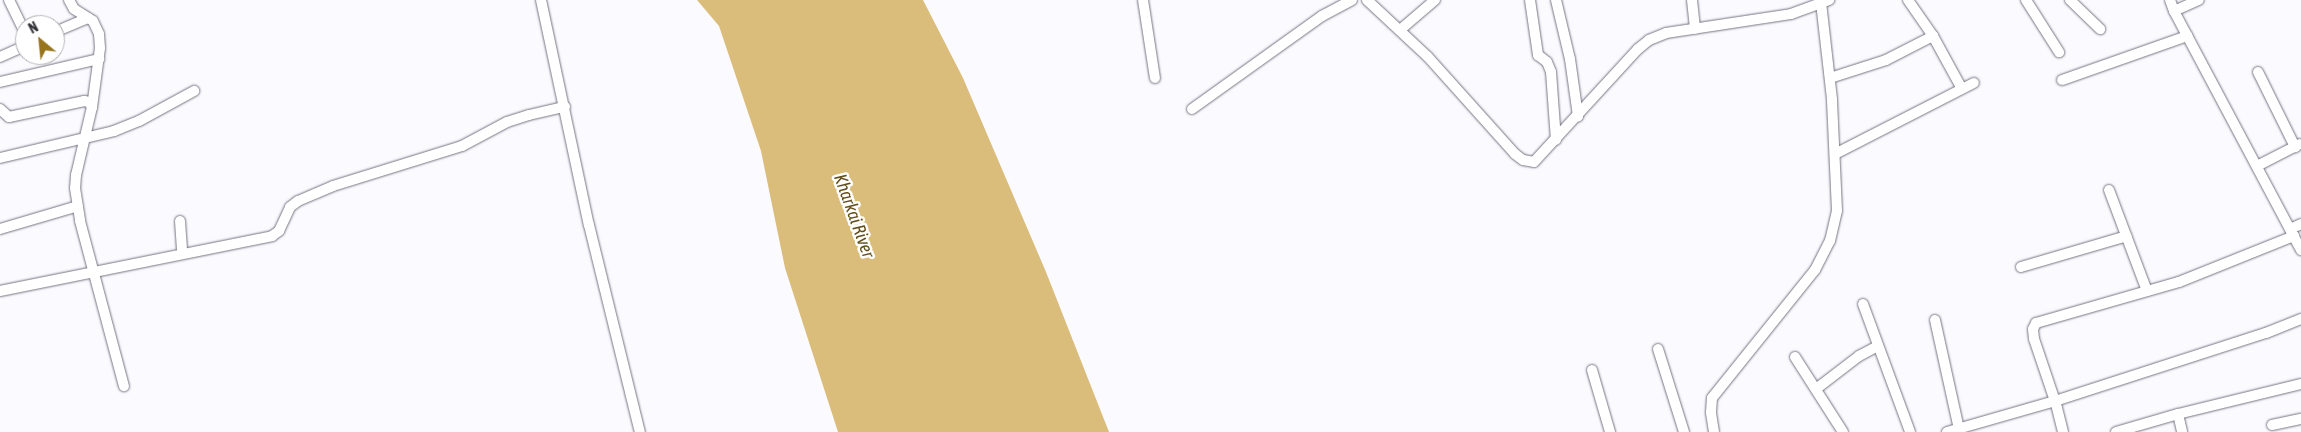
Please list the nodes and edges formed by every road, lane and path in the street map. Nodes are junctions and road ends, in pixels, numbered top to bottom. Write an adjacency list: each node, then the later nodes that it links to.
1 (9, 0): 19 (street)
2 (69, 0): 20 (street)
3 (541, 0): 40 (street)
4 (1143, 0): 32 (street)
5 (1352, 0): 42 (street)
6 (1367, 0): 24 (street)
7 (1435, 0): 24 (street)
8 (1530, 0): 45 (street)
9 (1556, 0): 43 (street)
10 (1692, 0): 23 (street)
11 (1908, 0): 25 (street)
12 (2026, 0): 28 (street)
13 (2070, 0): 22 (street)
14 (2170, 0): 18 (street)
15 (2199, 0): 18 (street)
16 (1825, 2): 17 (street); 33 (street)
17 (1805, 4): 23 (street)
18 (2174, 11): 26 (street)
19 (16, 15)
20 (88, 18): 21 (street); 30 (street)
21 (65, 28)
22 (2100, 28)
23 (1695, 29): 43 (street)
24 (1400, 30): 45 (street)
25 (1933, 36): 33 (street); 37 (street)
26 (2187, 36): 34 (street); 49 (street)
27 (15, 50): 29 (street)
28 (2059, 52)
29 (0, 57)
30 (99, 59): 35 (street); 39 (street)
31 (2258, 72): 46 (street)
32 (1155, 78)
33 (1830, 78): 47 (street)
34 (2062, 80)
35 (0, 82)
36 (1974, 83): 37 (street)
37 (1962, 89): 47 (street)
38 (194, 91): 44 (street)
39 (92, 107): 41 (street); 44 (street)
40 (565, 107): 58 (street); 78 (street)
41 (0, 109)
42 (1192, 109)
43 (1578, 116): 45 (street)
44 (85, 138): 48 (street); 51 (street)
45 (1556, 140)
46 (2298, 145): 49 (street)
47 (1835, 154): 81 (street)
48 (0, 158)
49 (2257, 166): 55 (street)
50 (2110, 190): 56 (street)
51 (78, 206): 54 (street); 60 (street)
52 (180, 221): 58 (street)
53 (2301, 224): 55 (street)
54 (0, 229)
55 (2292, 233): 57 (street); 62 (street)
56 (2127, 236): 59 (street); 62 (street)
57 (2301, 250)
58 (182, 253): 60 (street)
59 (2021, 268)
60 (94, 272): 61 (street); 71 (street)
61 (0, 291)
62 (2147, 291): 73 (street)
63 (1863, 304): 66 (street)
64 (2301, 319): 73 (street)
65 (1935, 320): 77 (street)
66 (1878, 346): 72 (street); 83 (street)
67 (1658, 349): 80 (street)
68 (1794, 357): 72 (street)
69 (1592, 370): 79 (street)
70 (2301, 384): 74 (street)
71 (124, 386)
72 (1816, 389): 82 (street)
73 (2055, 401): 77 (street); 85 (street)
74 (2178, 414): 86 (street); 87 (street)
75 (2301, 419): 76 (street)
76 (2272, 425)
77 (1959, 429): 84 (street)
78 (640, 432)
79 (1610, 432)
80 (1684, 432)
81 (1714, 432)
82 (1843, 432)
83 (1910, 432)
84 (1947, 432)
85 (2063, 432)
86 (2116, 432)
87 (2182, 432)

